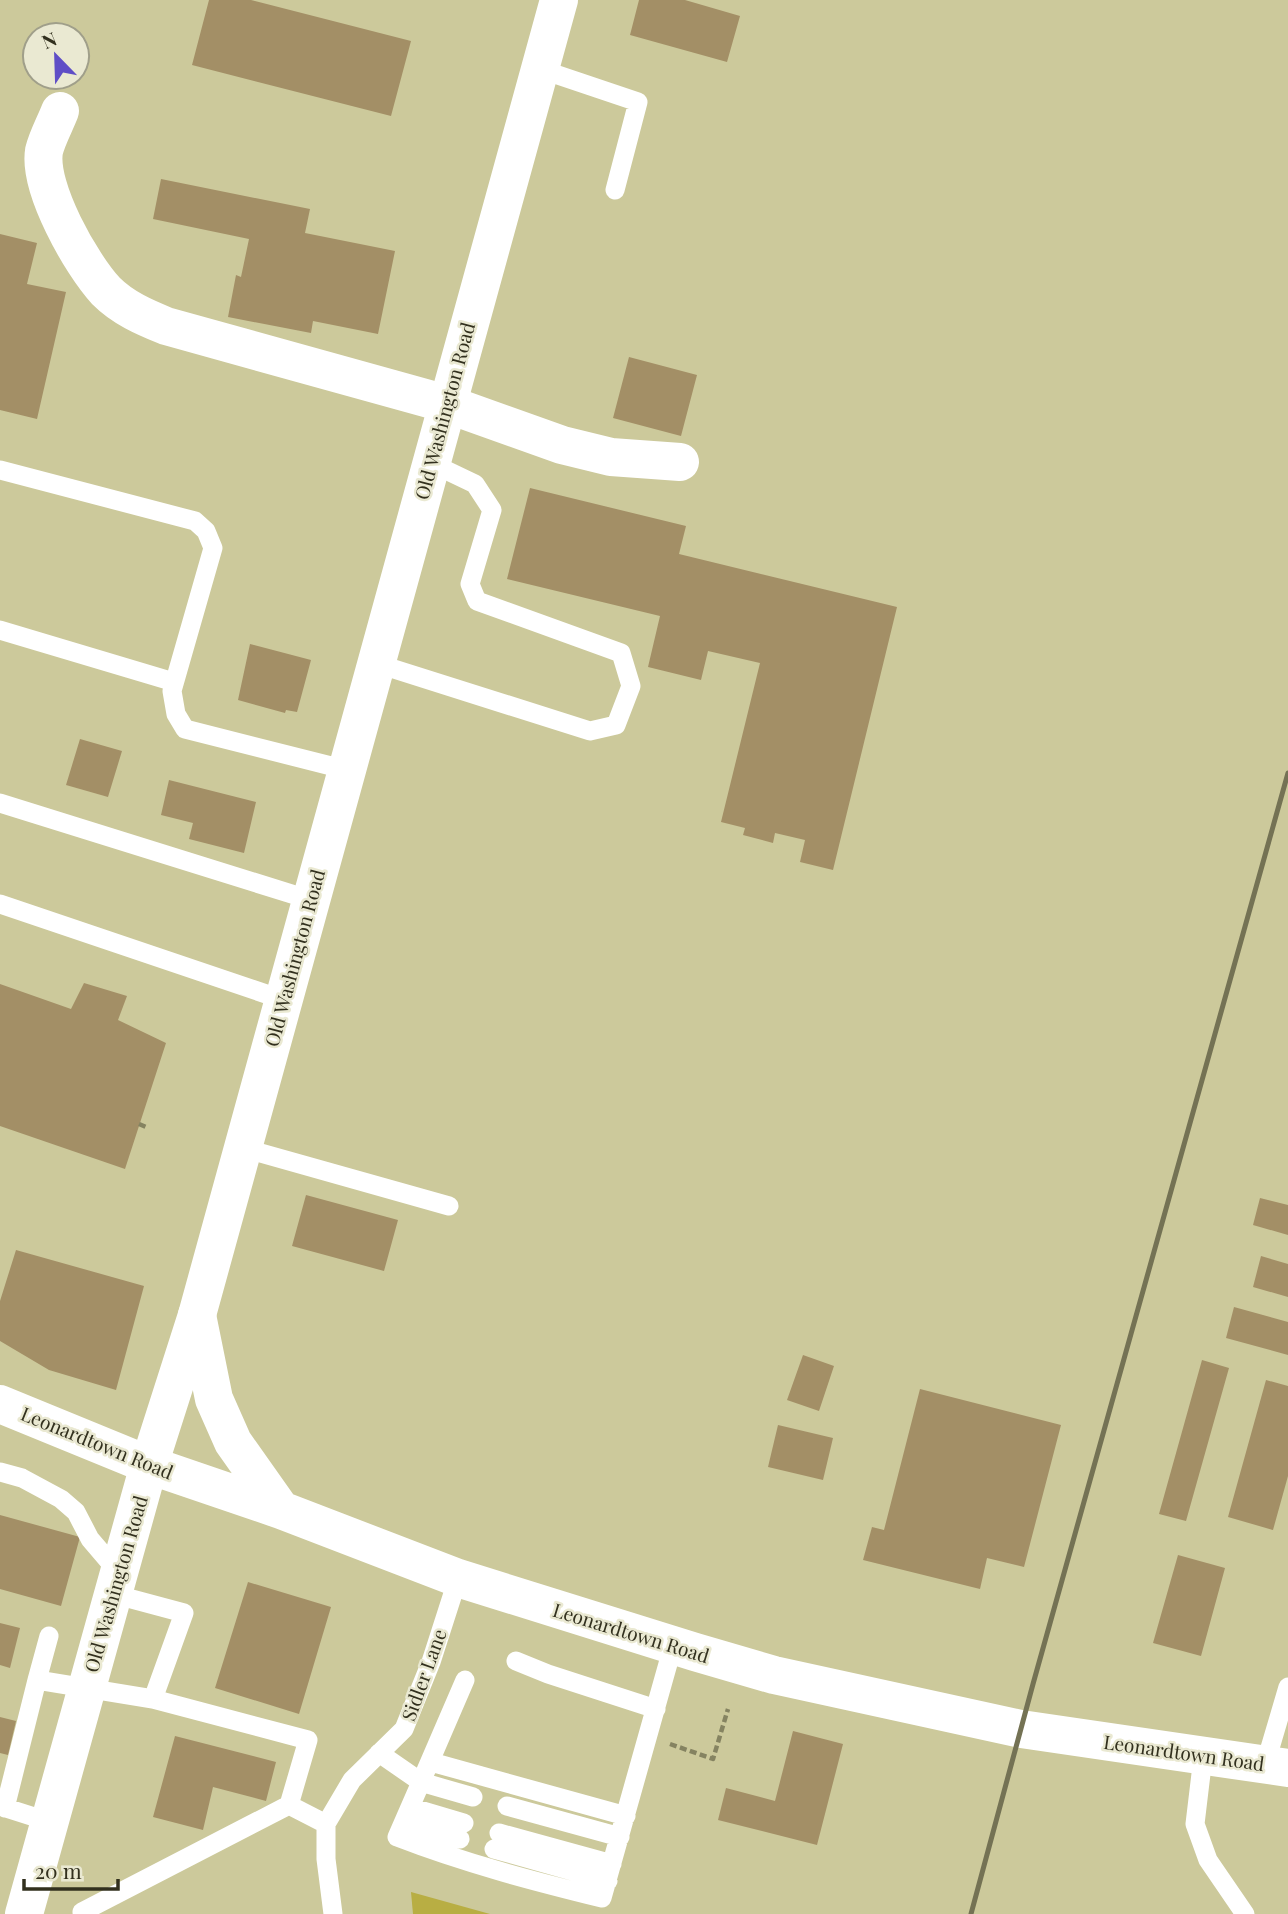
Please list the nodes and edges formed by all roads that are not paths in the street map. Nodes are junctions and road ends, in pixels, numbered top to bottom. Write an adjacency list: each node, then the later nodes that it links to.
1 (559, 0): 2 (main road, Old Washington Road)
2 (540, 69): 4 (lane); 5 (main road, Old Washington Road)
3 (60, 111): 5 (main road)
4 (615, 190)
5 (447, 404): 6 (main road); 7 (main road, Old Washington Road)
6 (680, 462)
7 (431, 463): 10 (main road, Old Washington Road); 10 (lane)
8 (0, 470): 11 (lane)
9 (0, 630): 11 (lane)
10 (375, 663): 12 (main road, Old Washington Road)
11 (174, 682): 12 (lane)
12 (347, 770): 14 (main road, Old Washington Road)
13 (0, 803): 14 (lane)
14 (311, 900): 16 (main road, Old Washington Road)
15 (0, 904): 16 (lane)
16 (284, 1000): 17 (main road, Old Washington Road)
17 (243, 1148): 18 (lane); 19 (main road, Old Washington Road)
18 (449, 1206)
19 (197, 1315): 21 (main road, Old Washington Road); 23 (main road)
20 (0, 1404): 21 (main road, Leonardtown Road)
21 (149, 1465): 23 (main road, Leonardtown Road); 25 (main road, Old Washington Road)
22 (0, 1472): 25 (lane)
23 (281, 1510): 24 (main road, Leonardtown Road)
24 (458, 1577): 27 (main road, Leonardtown Road); 36 (lane, Sidler Lane)
25 (116, 1583): 32 (main road, Old Washington Road); 33 (lane)
26 (49, 1636): 29 (lane)
27 (673, 1646): 34 (lane); 37 (main road, Leonardtown Road)
28 (516, 1661): 34 (lane)
29 (37, 1680): 32 (lane); 44 (lane)
30 (465, 1680): 38 (lane)
31 (1288, 1687): 35 (lane)
32 (87, 1688): 33 (lane); 47 (main road, Old Washington Road)
33 (153, 1699): 42 (lane)
34 (656, 1709): 46 (lane)
35 (1284, 1715): 39 (lane)
36 (379, 1753): 40 (lane); 48 (lane, Sidler Lane)
37 (1203, 1757): 39 (main road, Leonardtown Road); 56 (lane)
38 (430, 1762): 40 (lane); 46 (lane)
39 (1276, 1767)
40 (421, 1782): 41 (lane); 45 (lane)
41 (473, 1797)
42 (289, 1805): 48 (lane); 53 (lane)
43 (507, 1806): 50 (lane)
44 (3, 1807): 47 (lane)
45 (407, 1815): 49 (lane); 52 (lane)
46 (626, 1816): 50 (lane)
47 (50, 1822): 54 (main road, Old Washington Road)
48 (326, 1824): 55 (lane)
49 (462, 1831)
50 (620, 1837): 52 (lane)
51 (497, 1841): 52 (lane)
52 (610, 1872)
53 (82, 1912)
54 (24, 1914)
55 (333, 1914)
56 (1245, 1914)

